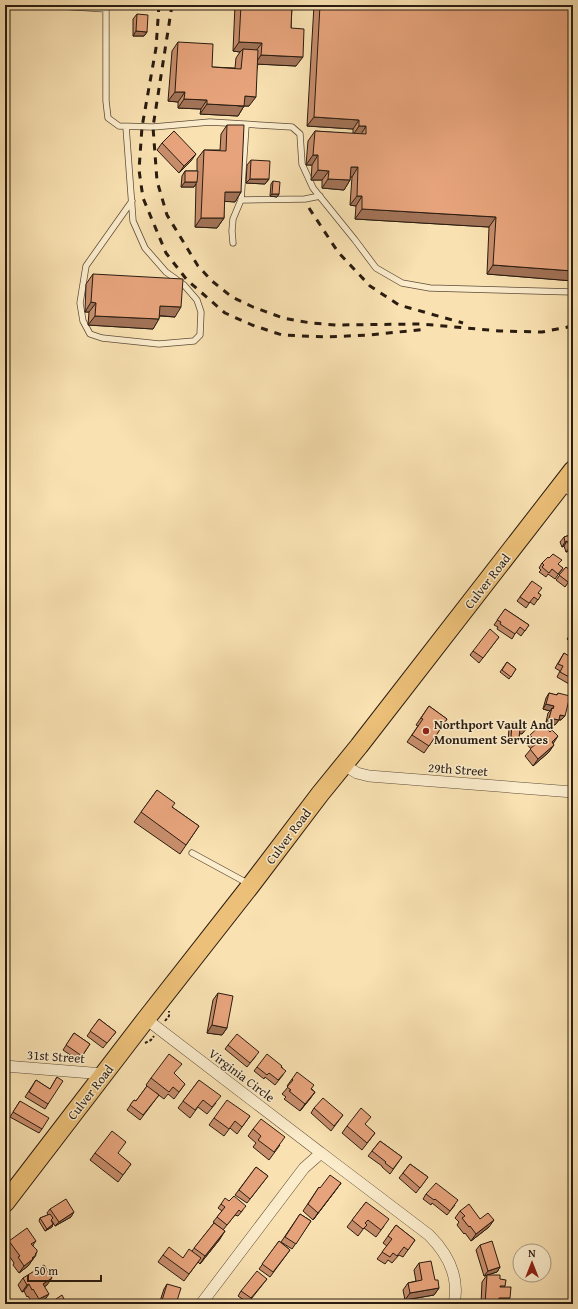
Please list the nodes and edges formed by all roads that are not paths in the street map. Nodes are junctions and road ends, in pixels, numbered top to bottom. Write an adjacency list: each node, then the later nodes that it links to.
1 (43, 5): 2 (lane)
2 (106, 7): 4 (lane)
3 (246, 124): 4 (lane); 5 (lane); 6 (lane)
4 (126, 127): 7 (lane)
5 (320, 196): 6 (lane); 9 (lane)
6 (241, 200): 8 (lane)
7 (132, 201): 7 (lane)
8 (233, 243)
9 (573, 292)
10 (570, 482): 11 (main road, Culver Road)
11 (344, 765): 12 (street, 29th Street); 14 (main road, Culver Road)
12 (573, 792)
13 (192, 853): 14 (lane)
14 (252, 885): 15 (main road, Culver Road)
15 (146, 1019): 17 (main road, Culver Road); 18 (street, Virginia Circle)
16 (5, 1066): 17 (street, 31st Street)
17 (104, 1074): 19 (main road, Culver Road)
18 (321, 1153): 20 (street); 21 (street, Virginia Circle)
19 (5, 1203)
20 (201, 1304)
21 (454, 1304)

